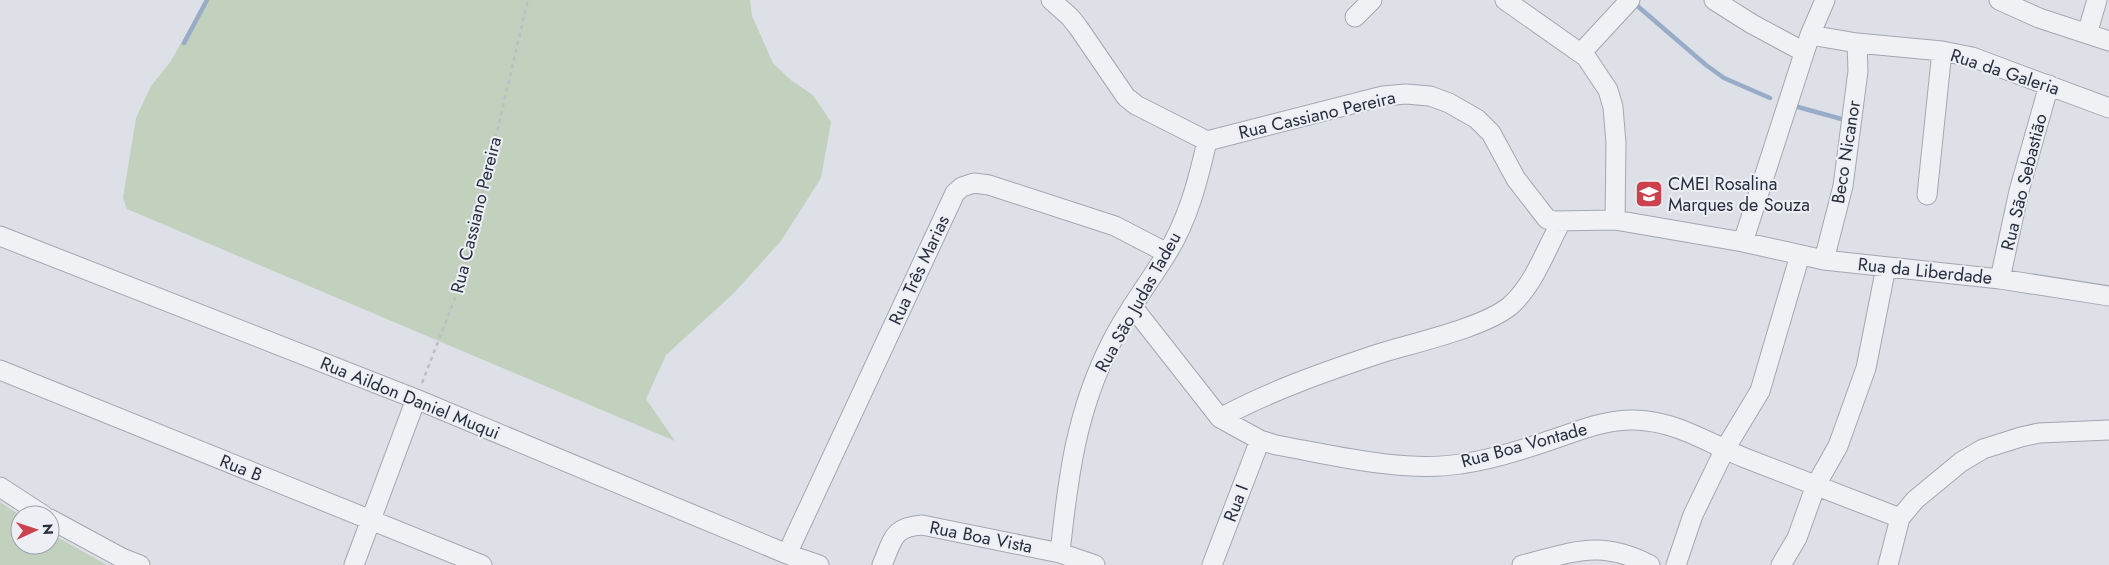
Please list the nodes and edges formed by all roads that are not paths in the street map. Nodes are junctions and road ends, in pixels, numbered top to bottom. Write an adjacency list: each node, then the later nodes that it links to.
1 (1051, 0): 18 (street)
2 (1372, 0): 9 (street)
3 (1505, 0): 15 (street)
4 (1630, 0): 15 (street)
5 (1714, 0): 13 (street, Rua da Galeria)
6 (1825, 0): 13 (street)
7 (2000, 0): 10 (street)
8 (2097, 0): 10 (street)
9 (1354, 17)
10 (2086, 34): 11 (street)
11 (2109, 41)
12 (1857, 43): 13 (street, Rua da Galeria); 14 (street, Rua da Galeria); 26 (street, Beco Nicanor)
13 (1807, 44): 23 (street)
14 (1942, 51): 16 (street, Rua da Galeria); 19 (street)
15 (1581, 53): 20 (street)
16 (2049, 85): 17 (street, Rua da Galeria); 28 (street, Rua São Sebastião)
17 (2109, 108)
18 (1207, 141): 21 (street, Rua Cassiano Pereira); 24 (street, Rua São Judas Tadeu)
19 (1927, 195)
20 (1615, 220): 21 (street); 23 (street, Rua da Liberdade)
21 (1561, 222): 33 (street)
22 (0, 236): 32 (street, Rua Aildon Daniel Muqui)
23 (1743, 242): 25 (street, Rua da Liberdade)
24 (1167, 254): 30 (street, Rua São Judas Tadeu); 44 (street, Rua Três Marias)
25 (1800, 255): 26 (street, Rua da Liberdade); 36 (street)
26 (1824, 260): 27 (street, Rua da Liberdade)
27 (1886, 267): 28 (street, Rua da Liberdade); 37 (street)
28 (2000, 279): 29 (street, Rua da Liberdade)
29 (2109, 296)
30 (1132, 306): 33 (street, Rua Boa Vontade); 43 (street, Rua São Judas Tadeu)
31 (0, 370): 41 (street, Rua B)
32 (416, 399): 41 (street); 44 (street, Rua Aildon Daniel Muqui)
33 (1220, 418): 35 (street, Rua Boa Vontade)
34 (2109, 430): 40 (street)
35 (1260, 440): 36 (street, Rua Boa Vontade); 52 (street, Rua I)
36 (1725, 449): 37 (street, Rua Boa Vontade); 55 (street)
37 (1816, 486): 40 (street, Rua Boa Vontade); 56 (street)
38 (0, 487): 39 (street)
39 (28, 505)
40 (1900, 518): 57 (street)
41 (371, 521): 47 (street); 48 (street, Rua B)
42 (60, 524): 46 (street)
43 (1060, 553): 50 (street, Rua Boa Vista); 51 (street, Rua Boa Vista)
44 (787, 554): 49 (street, Rua Aildon Daniel Muqui)
45 (1575, 559): 53 (street); 54 (street)
46 (140, 565)
47 (354, 565)
48 (482, 565)
49 (818, 565)
50 (882, 565)
51 (1095, 565)
52 (1212, 565)
53 (1522, 565)
54 (1650, 565)
55 (1676, 565)
56 (1781, 565)
57 (1888, 565)

